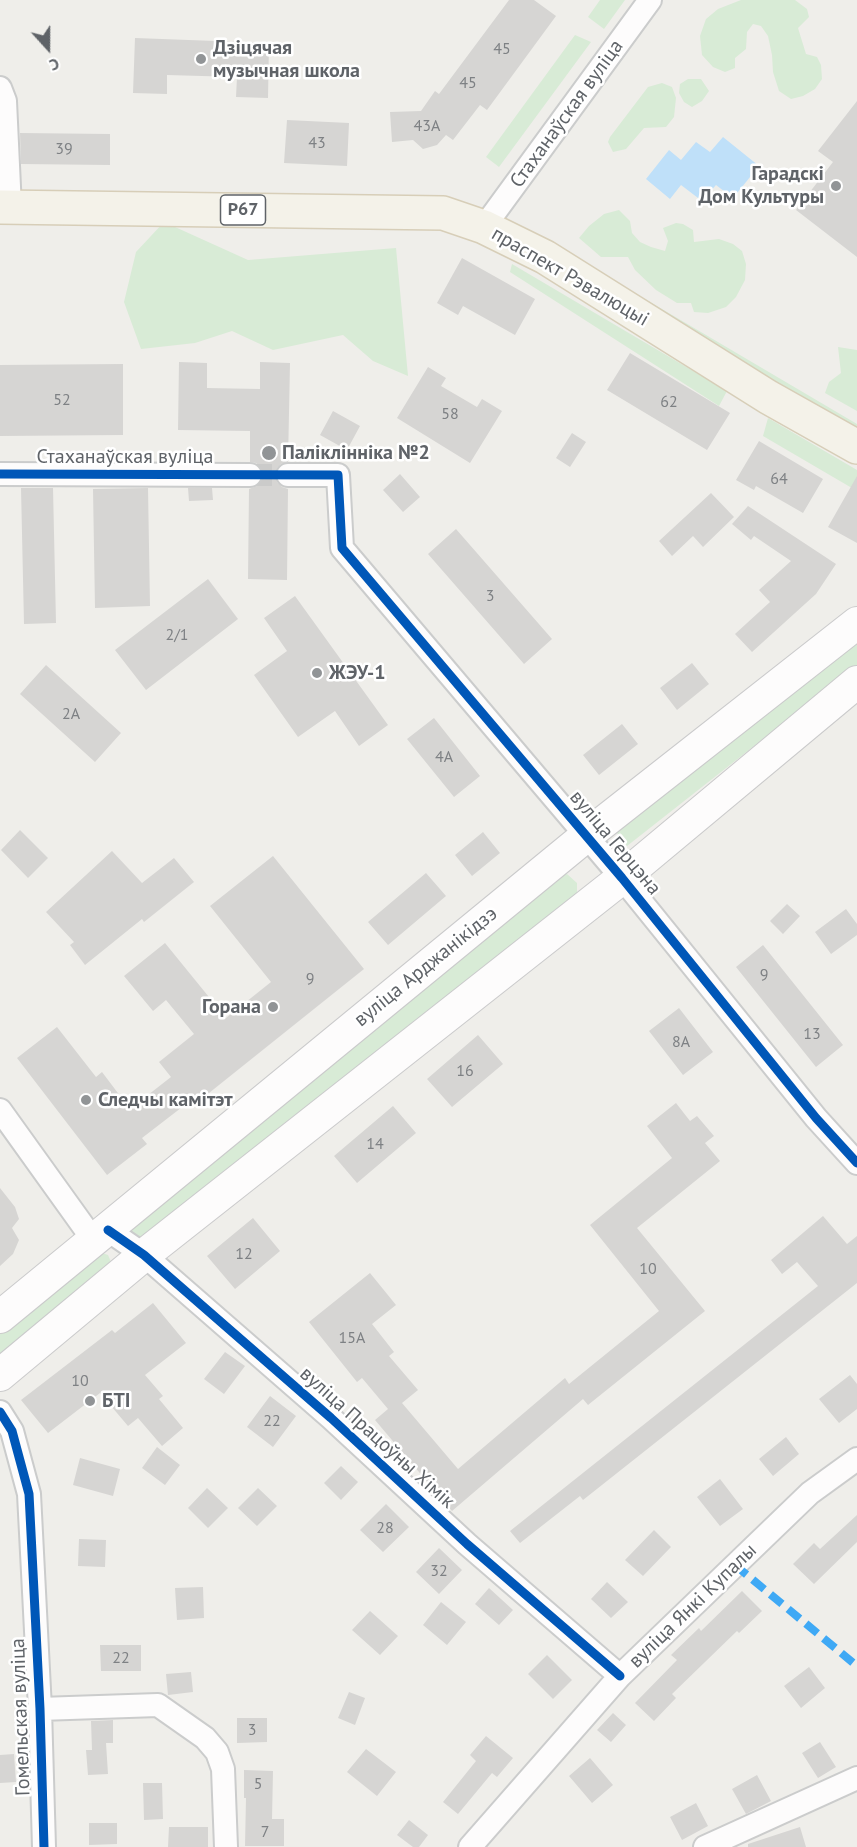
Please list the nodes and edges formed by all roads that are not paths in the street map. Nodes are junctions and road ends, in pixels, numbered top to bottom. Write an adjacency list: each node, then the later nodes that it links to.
1 (650, 0): 4 (street, Стаханаўская вуліца)
2 (0, 88): 3 (street)
3 (5, 207): 4 (main road, праспект Рэвалюцыі / Р67)
4 (484, 227): 5 (main road, праспект Рэвалюцыі / Р67)
5 (857, 447)
6 (0, 474): 7 (street, Стаханаўская вуліца)
7 (250, 475)
8 (288, 475): 11 (street, вуліца Герцэна)
9 (857, 623): 11 (main road, вуліца Арджанікідзэ)
10 (857, 682): 12 (main road)
11 (586, 836): 12 (street, вуліца Герцэна); 15 (main road, вуліца Арджанікідзэ)
12 (622, 878): 14 (street, вуліца Герцэна); 16 (main road)
13 (0, 1110): 15 (street, вуліца Працоўны Хімік)
14 (857, 1163)
15 (101, 1235): 16 (street, вуліца Працоўны Хімік); 17 (main road, вуліца Арджанікідзэ)
16 (144, 1255): 18 (main road); 21 (street, вуліца Працоўны Хімік)
17 (0, 1317)
18 (0, 1375)
19 (0, 1412): 22 (street, Гомельская вуліца)
20 (857, 1459): 21 (street, вуліца Янкі Купалы)
21 (620, 1676): 26 (street, вуліца Янкі Купалы)
22 (40, 1709): 24 (street, Гомельская вуліца); 25 (street)
23 (857, 1778): 27 (street)
24 (44, 1847)
25 (226, 1847)
26 (470, 1847)
27 (705, 1847)

